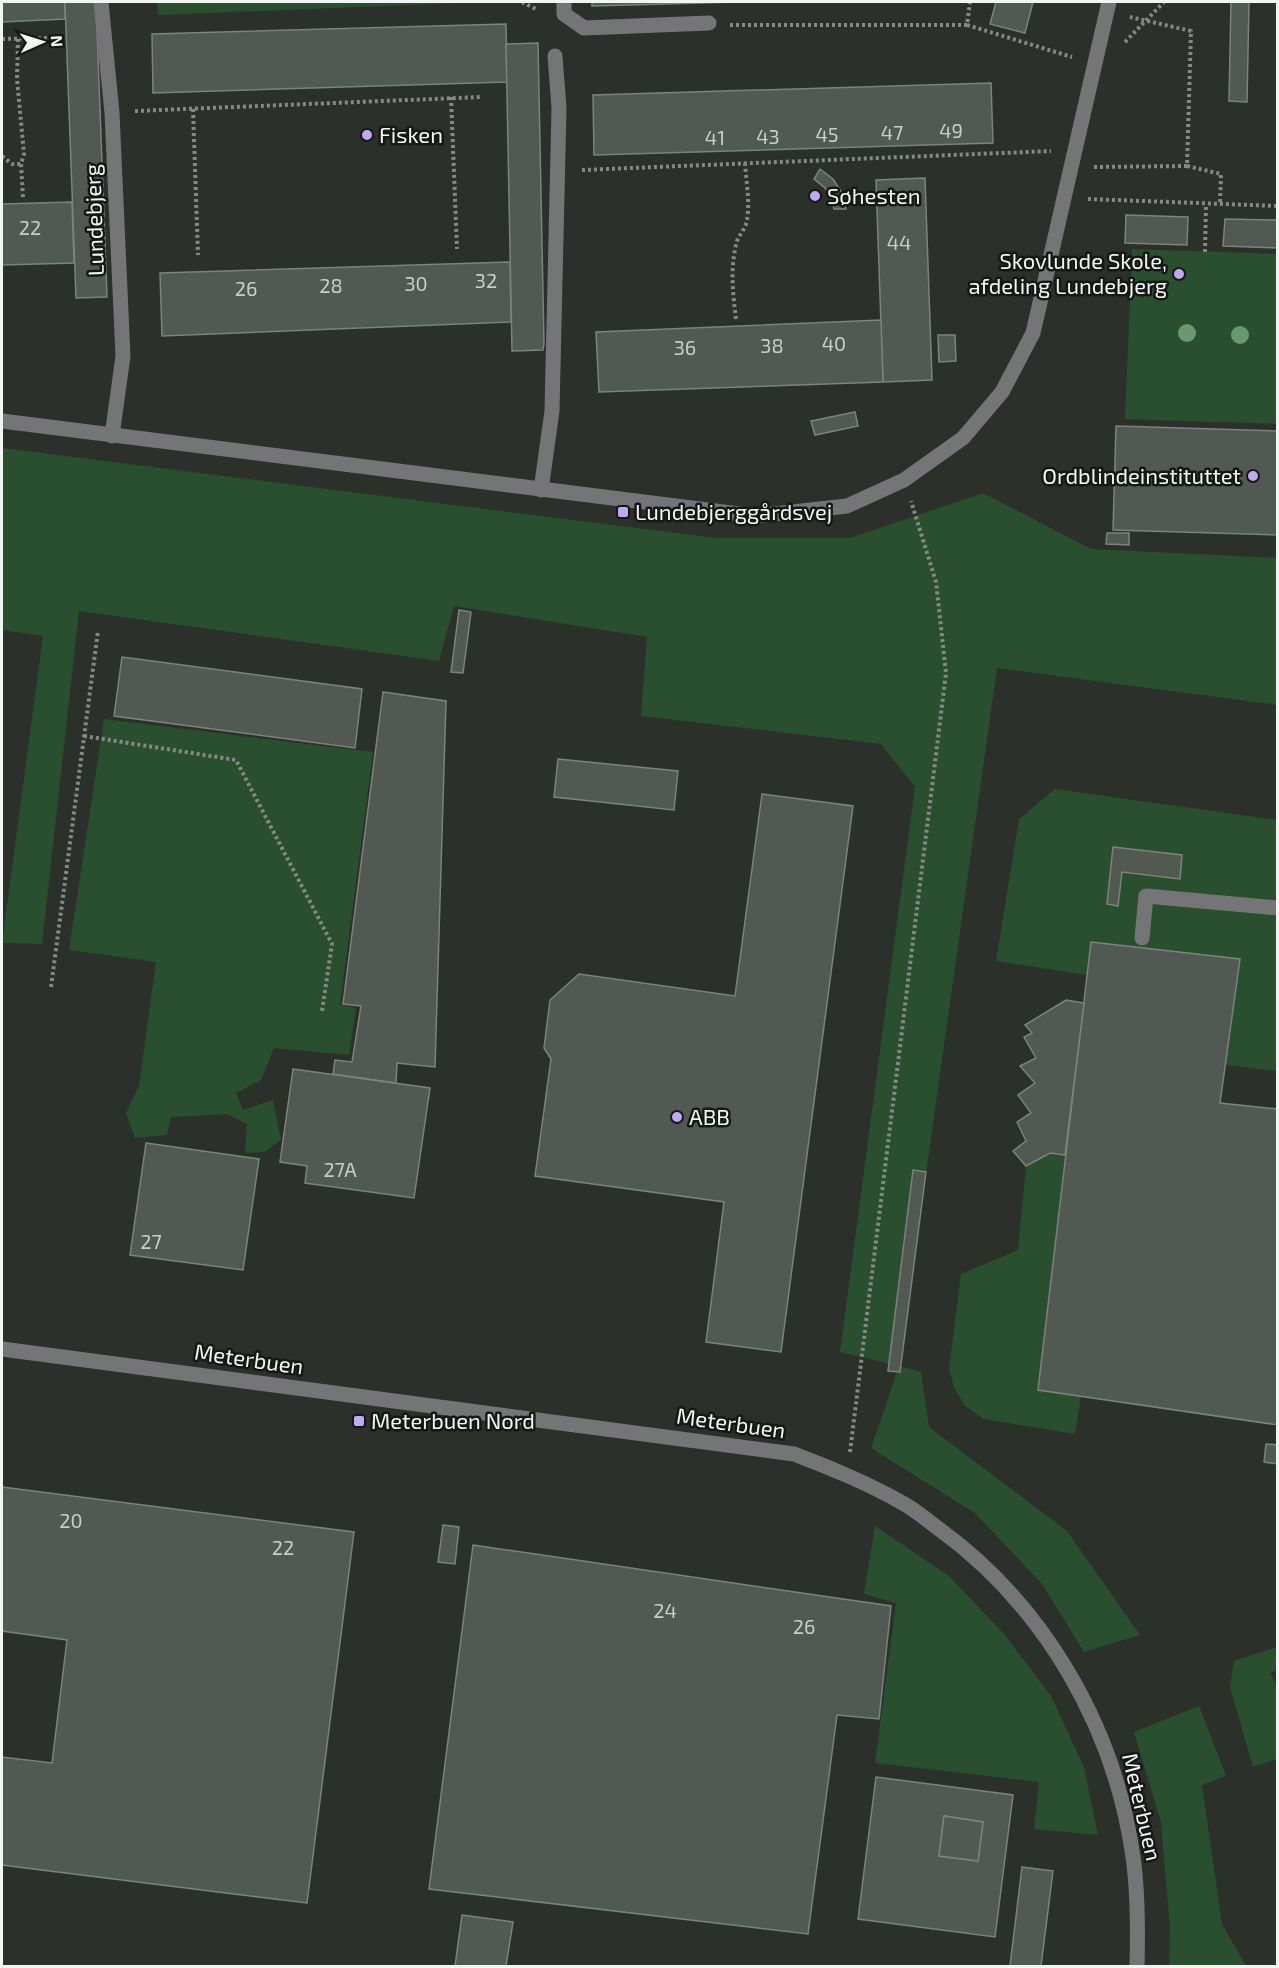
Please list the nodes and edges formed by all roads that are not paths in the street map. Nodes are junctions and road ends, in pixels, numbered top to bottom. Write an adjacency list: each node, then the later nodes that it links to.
1 (101, 2): 7 (street, Lundebjerg)
2 (564, 2): 4 (street)
3 (1108, 6): 8 (street)
4 (709, 23)
5 (555, 56): 8 (street)
6 (2, 422): 7 (street)
7 (112, 436): 8 (street)
8 (541, 490)
9 (1278, 908): 10 (street)
10 (1142, 938)
11 (2, 1349): 12 (street, Meterbuen)
12 (1137, 1966)

